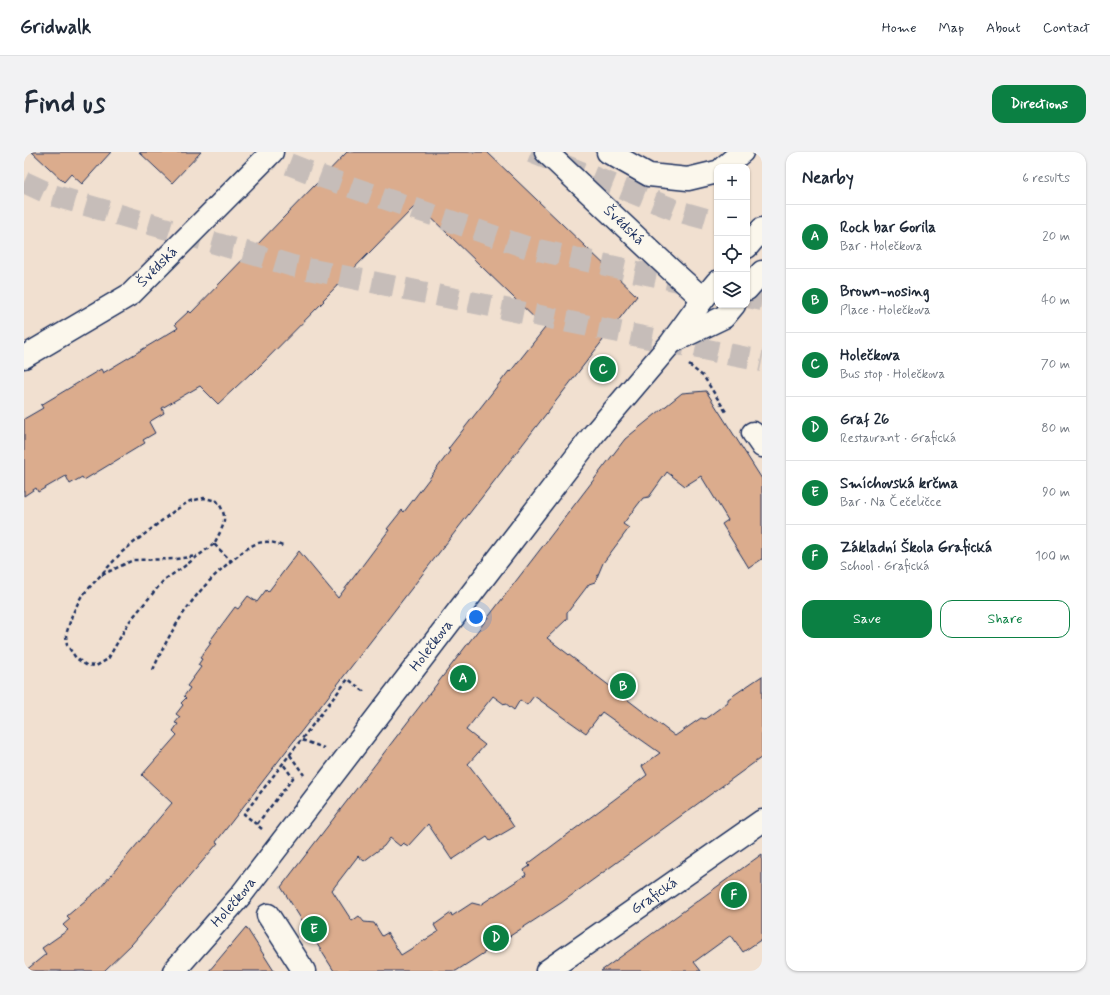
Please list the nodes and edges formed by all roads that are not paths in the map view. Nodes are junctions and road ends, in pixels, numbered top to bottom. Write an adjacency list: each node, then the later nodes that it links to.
1 (272, 152): 15 (street, Švédská)
2 (546, 152): 12 (street, Švédská)
3 (608, 152): 6 (street)
4 (742, 152): 5 (street)
5 (728, 164)
6 (714, 173)
7 (762, 229): 8 (street)
8 (750, 243)
9 (762, 272): 11 (street)
10 (714, 286): 12 (street, Holečkova)
11 (750, 286)
12 (703, 299): 14 (street, Holečkova)
13 (732, 308): 14 (street)
14 (671, 343): 18 (street, Holečkova)
15 (24, 358)
16 (762, 821): 20 (street, Grafická)
17 (268, 915): 19 (street)
18 (174, 971)
19 (304, 971)
20 (547, 971)

